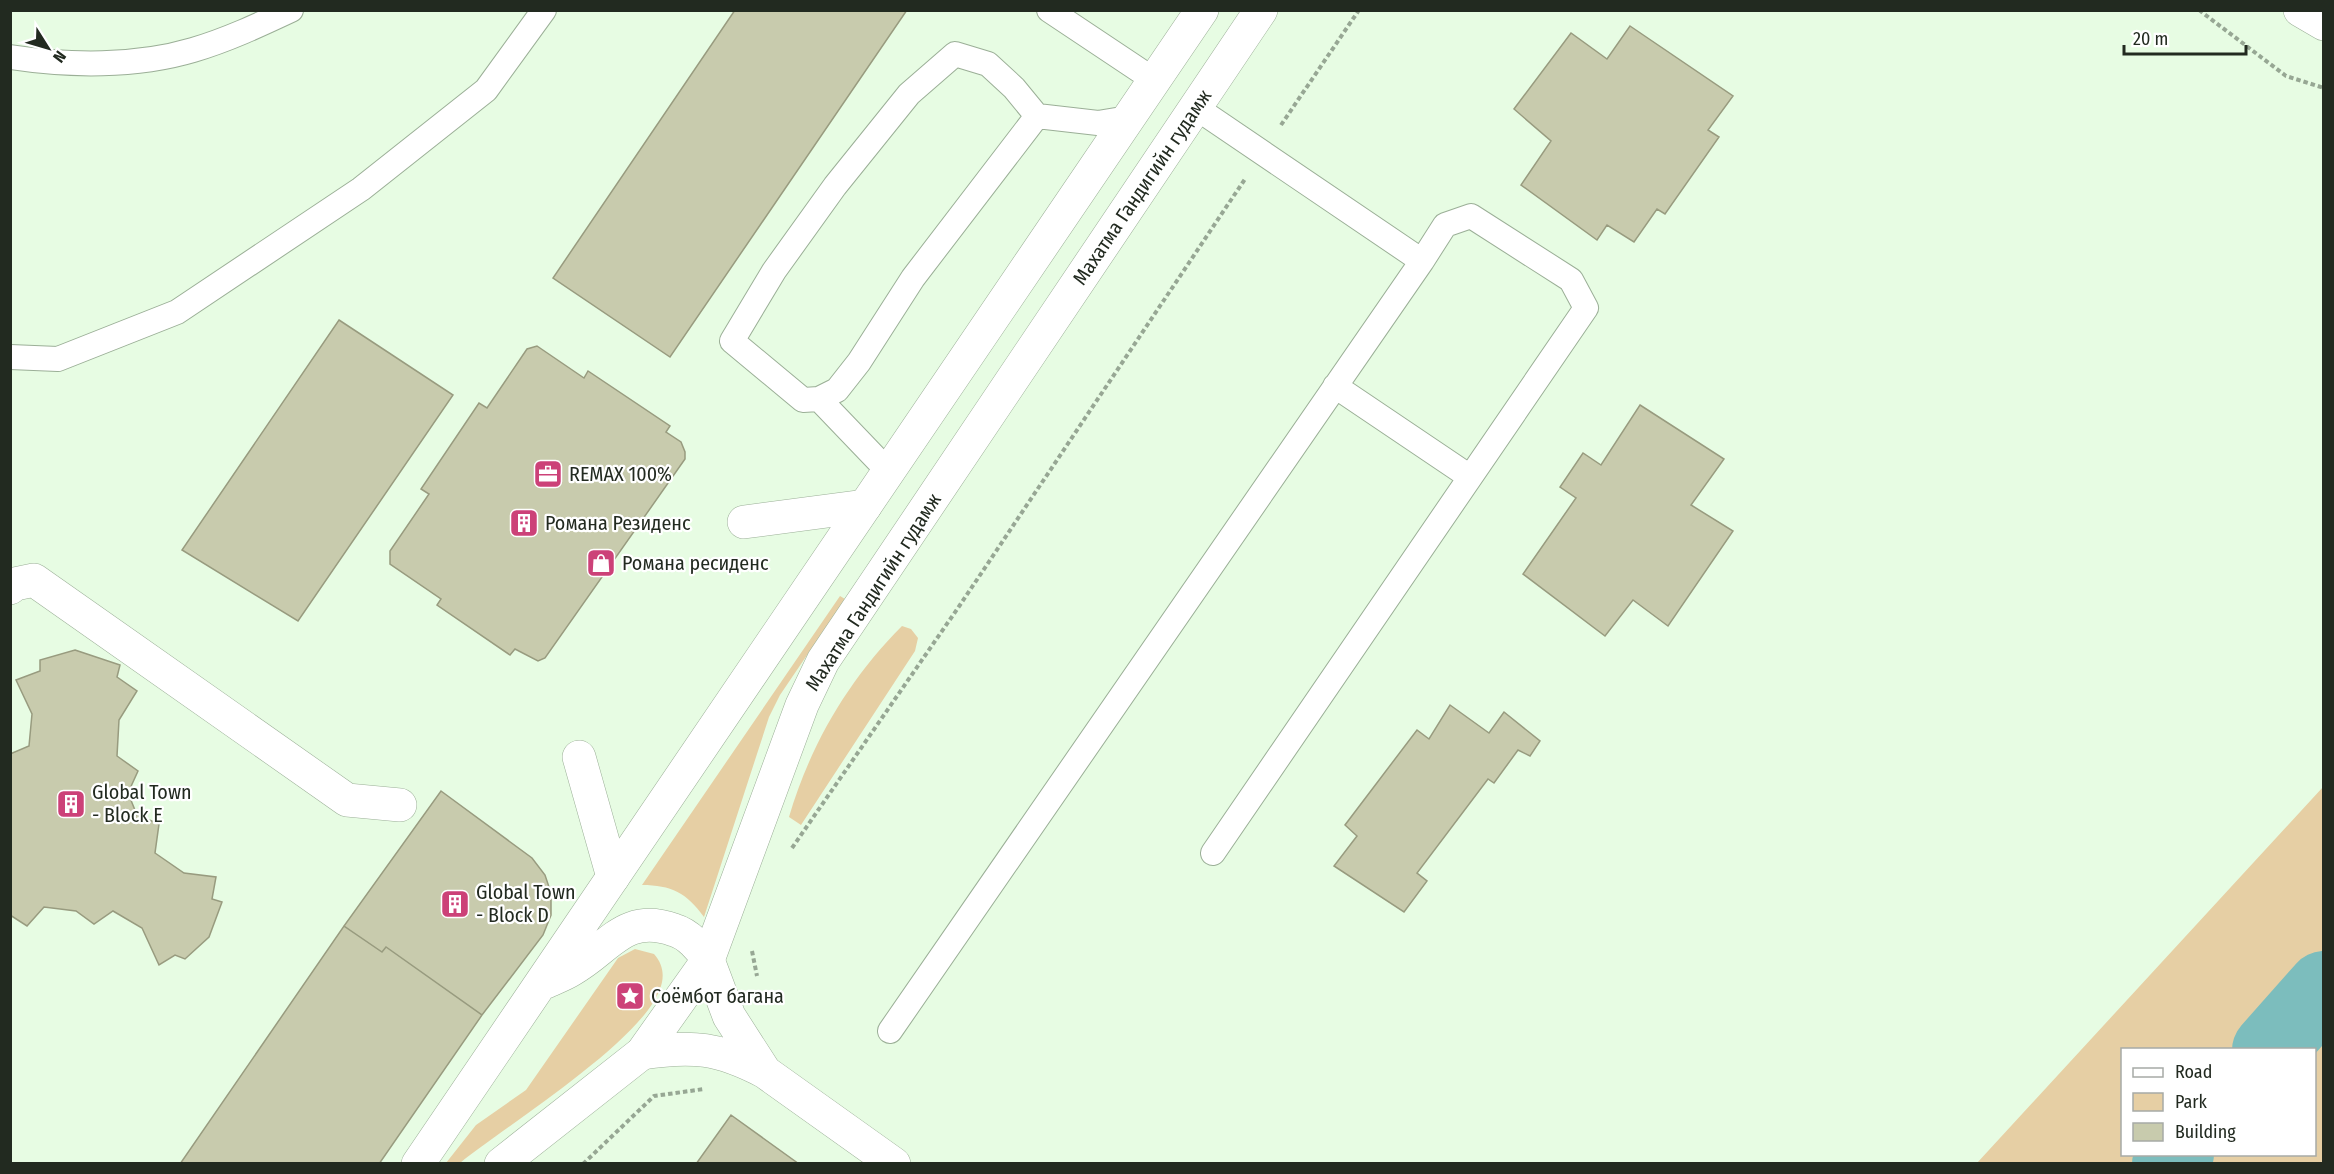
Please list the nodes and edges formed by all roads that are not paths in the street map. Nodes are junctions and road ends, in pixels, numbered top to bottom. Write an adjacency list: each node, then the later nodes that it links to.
1 (291, 10): 8 (lane)
2 (544, 10): 14 (lane)
3 (1049, 10): 9 (lane)
4 (1202, 10): 9 (main road)
5 (1261, 10): 10 (main road, Махатма Гандигийн гудамж)
6 (2300, 10): 7 (main road)
7 (2324, 24)
8 (10, 57)
9 (1154, 80): 12 (main road)
10 (1195, 107): 13 (lane); 26 (main road, Махатма Гандигийн гудамж)
11 (1037, 116): 12 (lane); 16 (lane); 16 (lane)
12 (1128, 118): 17 (main road)
13 (1422, 261): 15 (lane); 18 (lane)
14 (10, 357)
15 (1335, 386): 18 (lane); 28 (lane)
16 (819, 399): 17 (lane)
17 (888, 471): 19 (main road)
18 (1470, 477): 24 (lane)
19 (865, 506): 20 (main road); 25 (main road)
20 (744, 522)
21 (10, 588): 23 (main road)
22 (579, 757): 25 (main road)
23 (400, 805)
24 (1213, 854)
25 (613, 877): 27 (main road)
26 (708, 960): 27 (main road); 29 (main road, Махатма Гандигийн гудамж); 30 (main road)
27 (539, 986): 31 (main road)
28 (890, 1031)
29 (642, 1053): 30 (main road); 32 (main road, Махатма Гандигийн гудамж)
30 (765, 1072): 33 (main road)
31 (418, 1164)
32 (501, 1164)
33 (894, 1164)

